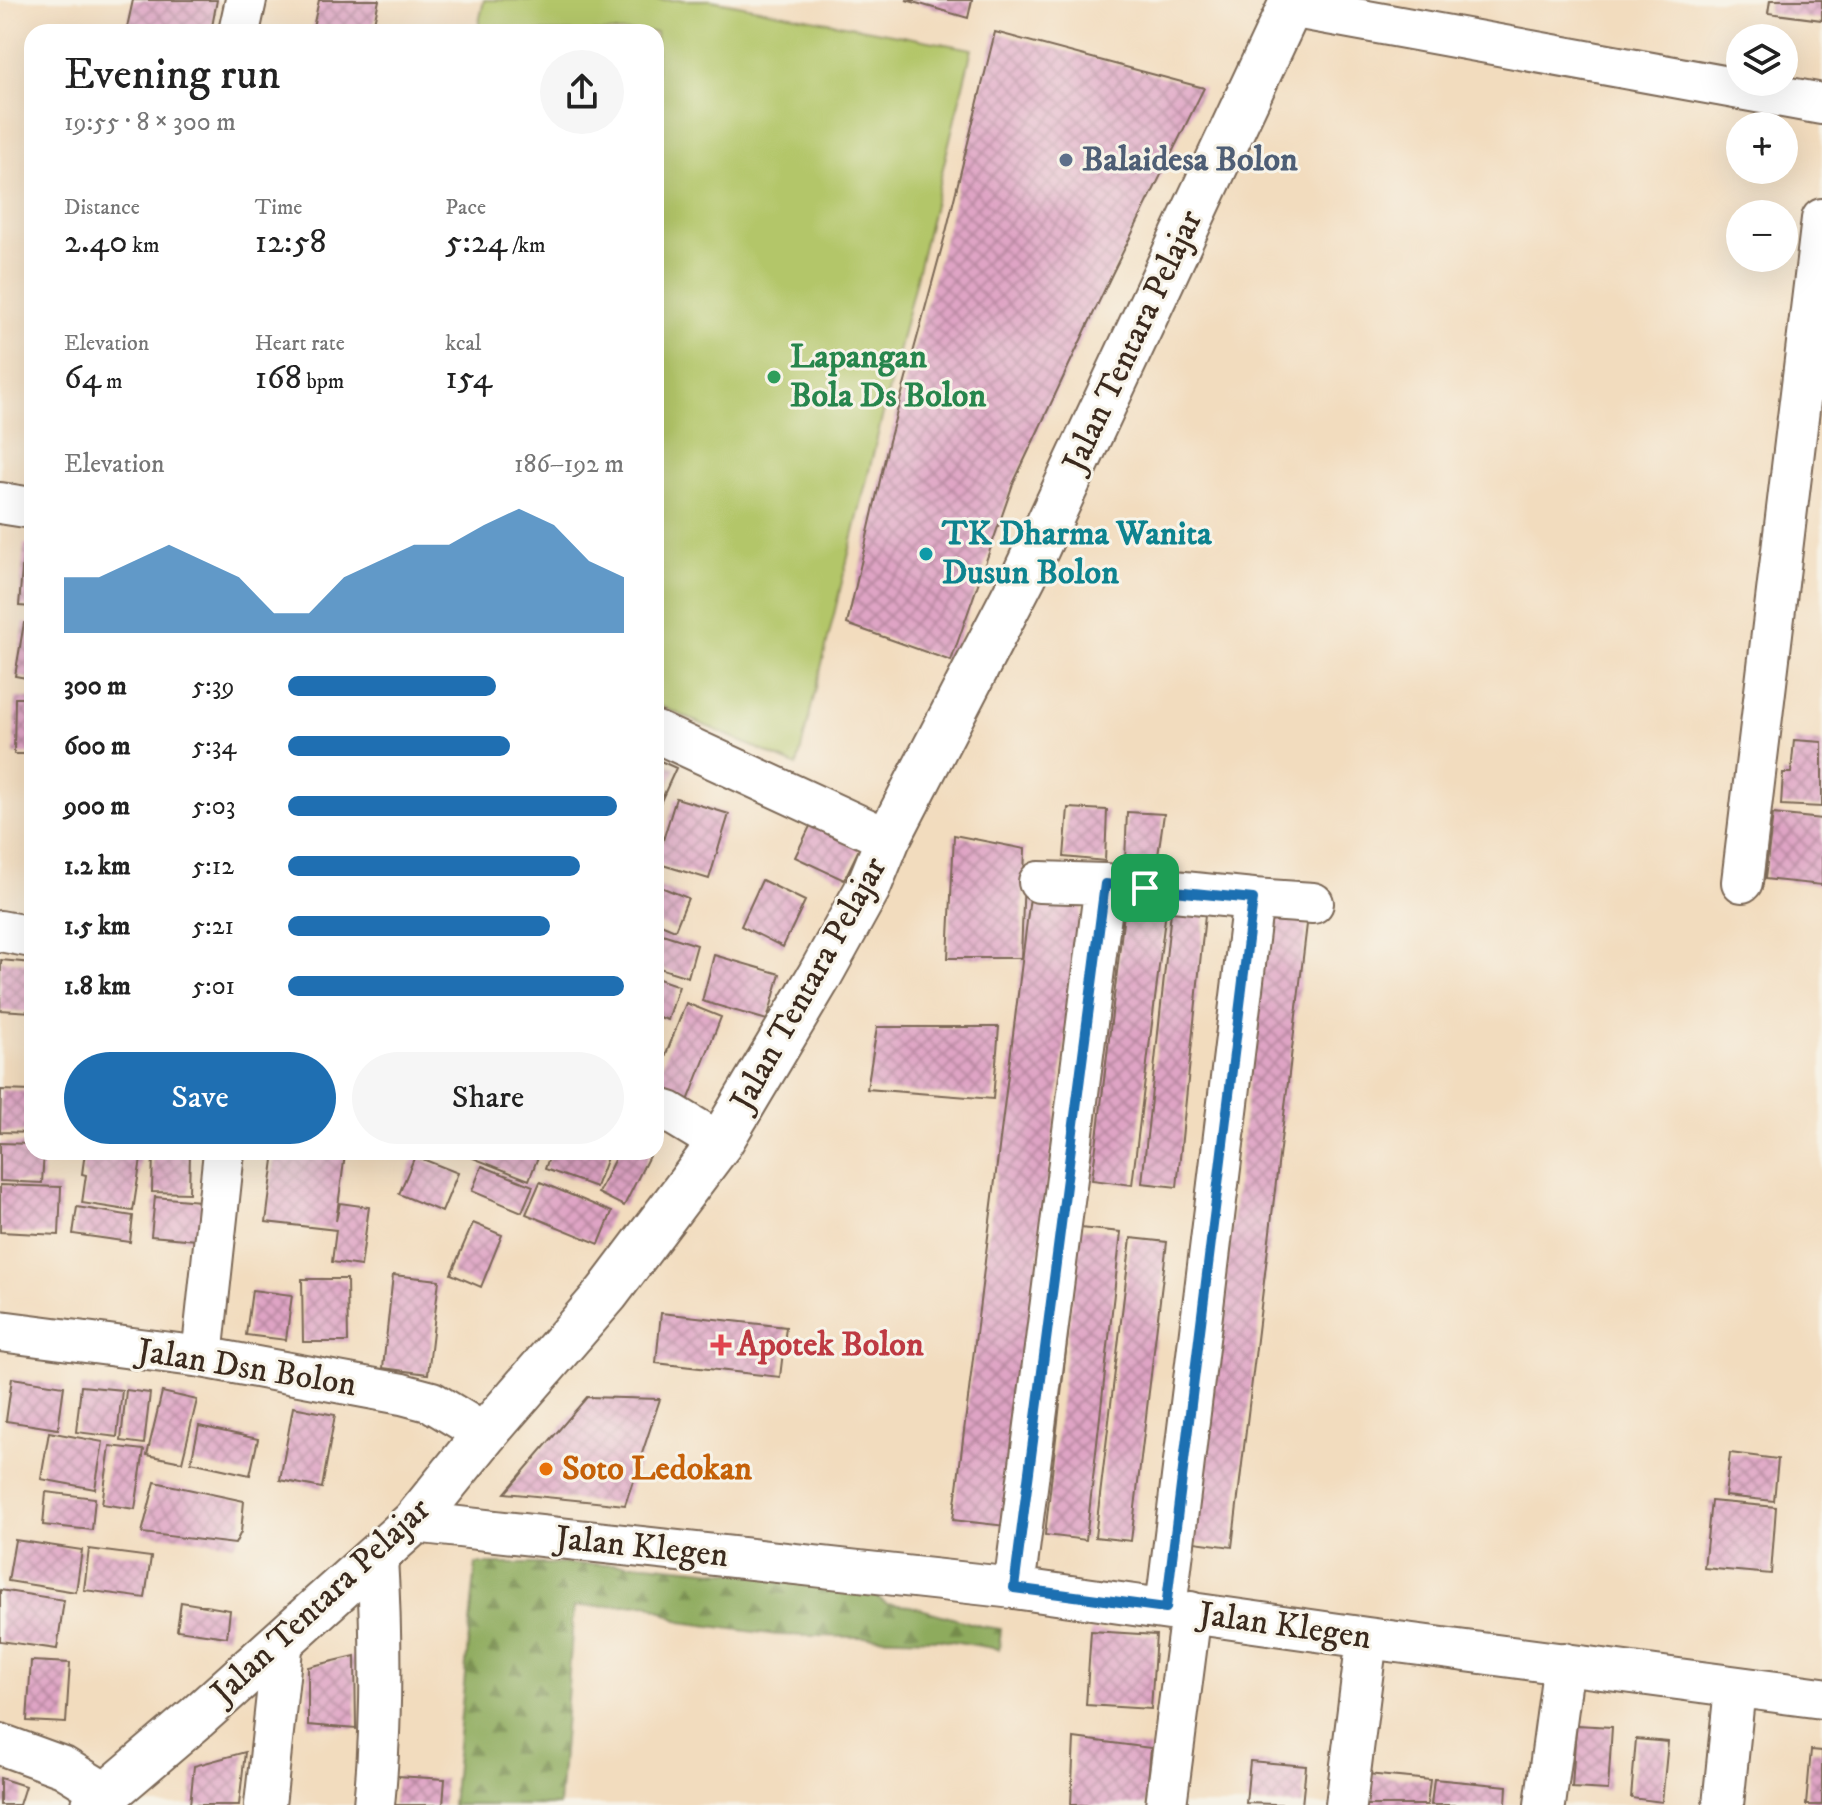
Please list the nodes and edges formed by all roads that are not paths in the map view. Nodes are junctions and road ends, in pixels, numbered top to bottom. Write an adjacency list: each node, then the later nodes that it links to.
1 (246, 0): 3 (street)
2 (1292, 3): 4 (street); 9 (main road, Jalan Tentara Pelajar)
3 (241, 24)
4 (1822, 104)
5 (1822, 219): 11 (street)
6 (0, 503): 7 (street)
7 (24, 507)
8 (664, 736): 9 (street)
9 (888, 839): 18 (main road, Jalan Tentara Pelajar)
10 (1039, 882): 12 (street)
11 (1742, 882)
12 (1105, 884): 13 (street); 25 (street)
13 (1253, 899): 14 (street); 26 (street)
14 (1313, 903)
15 (0, 931): 16 (street)
16 (24, 936)
17 (664, 1110): 18 (street)
18 (720, 1143): 22 (main road, Jalan Tentara Pelajar)
19 (223, 1160): 21 (street)
20 (1, 1338): 21 (street, Jalan Dsn Bolon)
21 (202, 1357): 22 (street, Jalan Dsn Bolon)
22 (485, 1434): 23 (main road, Jalan Tentara Pelajar)
23 (414, 1522): 24 (main road, Jalan Tentara Pelajar); 25 (street, Jalan Klegen)
24 (377, 1558): 28 (main road, Jalan Tentara Pelajar); 35 (street)
25 (1014, 1588): 26 (street, Jalan Klegen)
26 (1179, 1610): 27 (street, Jalan Klegen); 36 (street)
27 (1367, 1638): 29 (street, Jalan Klegen); 37 (street)
28 (283, 1640): 33 (main road, Jalan Tentara Pelajar); 34 (street)
29 (1564, 1663): 30 (street, Jalan Klegen); 38 (street)
30 (1735, 1688): 31 (street, Jalan Klegen); 39 (street)
31 (1822, 1698)
32 (0, 1744): 33 (street)
33 (100, 1799)
34 (265, 1805)
35 (374, 1805)
36 (1166, 1805)
37 (1346, 1805)
38 (1545, 1805)
39 (1723, 1805)

